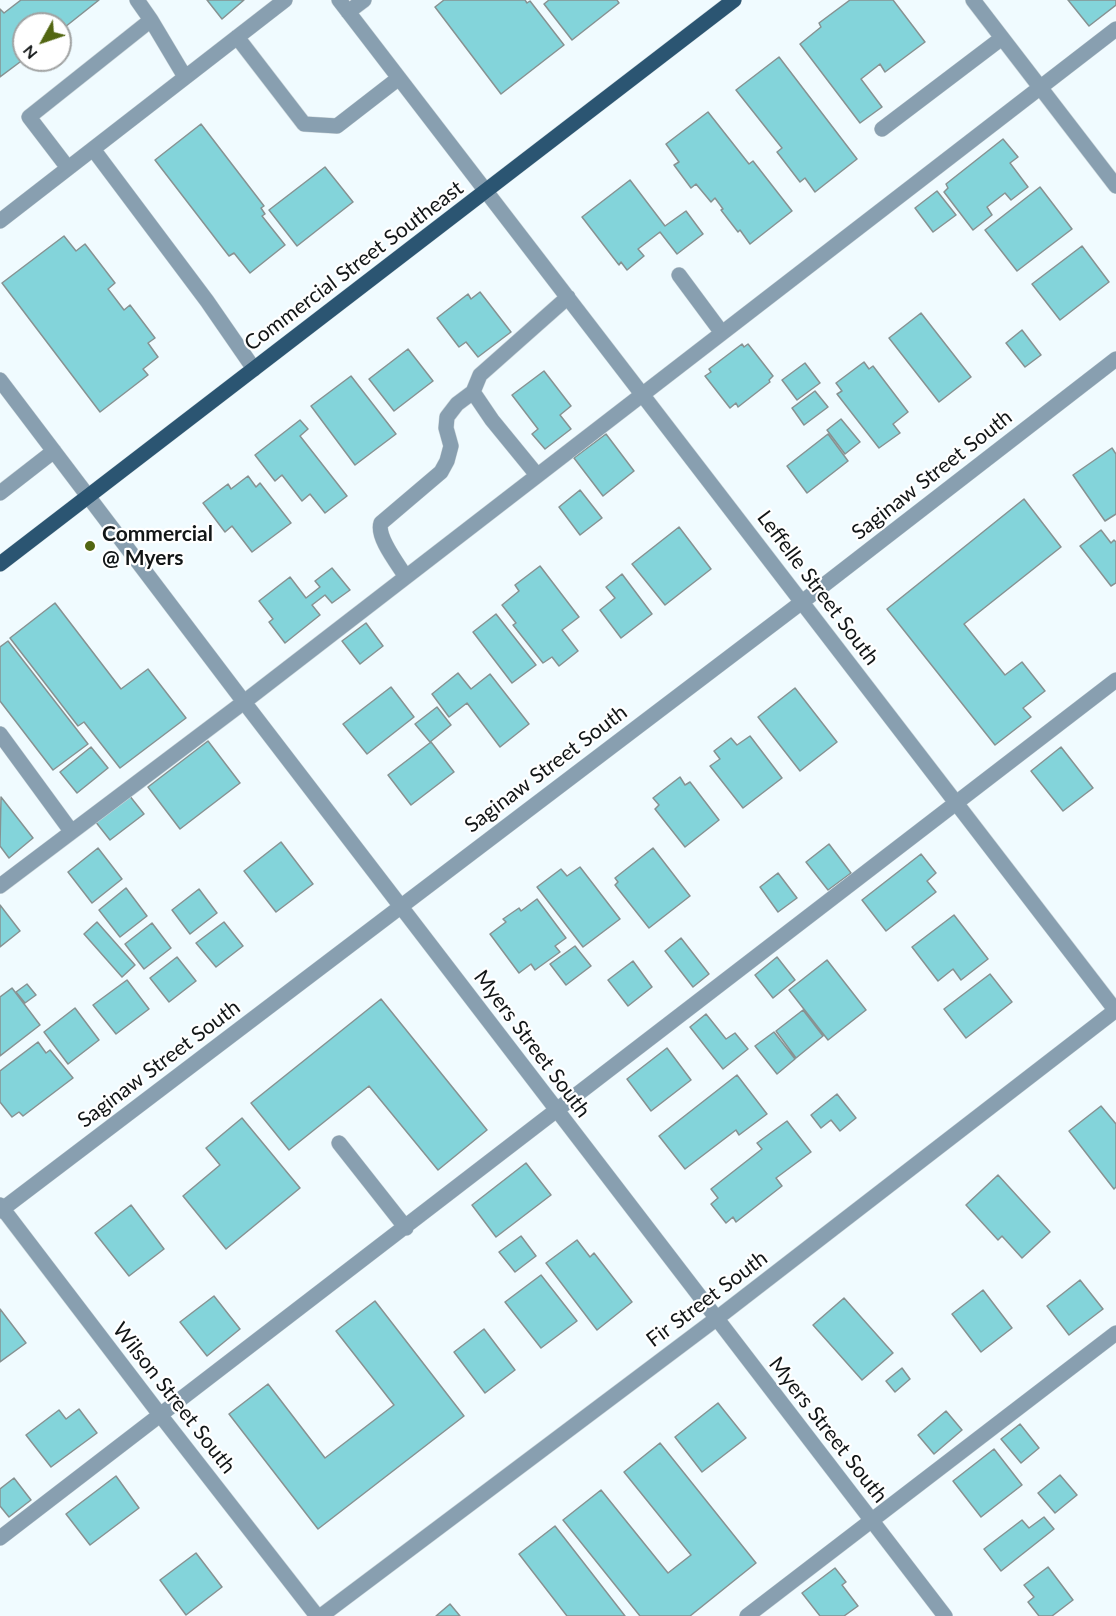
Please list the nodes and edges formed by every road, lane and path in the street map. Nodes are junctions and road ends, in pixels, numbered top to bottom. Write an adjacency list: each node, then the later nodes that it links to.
1 (137, 0): 7 (street)
2 (285, 0): 9 (street)
3 (364, 0): 6 (street)
4 (732, 0): 18 (main road, Commercial Street Southeast)
5 (974, 0): 10 (street)
6 (343, 6): 12 (street, Leffelle Street South)
7 (151, 20): 11 (street); 16 (street)
8 (1116, 29): 13 (street)
9 (237, 37): 11 (street); 12 (street)
10 (1002, 38): 13 (street); 14 (street)
11 (185, 77): 15 (street)
12 (399, 78): 18 (street, Leffelle Street South)
13 (1040, 87): 17 (street); 22 (street)
14 (882, 129)
15 (93, 149): 16 (street); 24 (street)
16 (68, 168): 19 (street)
17 (1116, 186)
18 (486, 191): 21 (street, Leffelle Street South); 24 (main road, Commercial Street Southeast)
19 (0, 221)
20 (679, 274): 22 (street)
21 (568, 297): 26 (street); 27 (street, Leffelle Street South)
22 (723, 333): 27 (street)
23 (1116, 359): 34 (street, Saginaw Street South)
24 (254, 369): 31 (main road, Commercial Street Southeast)
25 (0, 380): 28 (street, Myers Street South)
26 (473, 392): 29 (street); 33 (street)
27 (644, 394): 29 (street); 34 (street, Leffelle Street South)
28 (54, 451): 30 (street); 31 (street, Myers Street South)
29 (537, 475): 33 (street)
30 (0, 493)
31 (89, 496): 32 (main road, Commercial Street Southeast); 36 (street, Myers Street South)
32 (0, 564)
33 (406, 577): 36 (street)
34 (802, 602): 38 (street, Leffelle Street South); 41 (street, Saginaw Street South)
35 (1116, 680): 38 (street)
36 (244, 702): 39 (street); 41 (street, Myers Street South)
37 (0, 734): 39 (street)
38 (956, 804): 42 (street, Leffelle Street South); 43 (street)
39 (71, 831): 40 (street)
40 (0, 886)
41 (400, 906): 43 (street, Myers Street South); 45 (street, Saginaw Street South)
42 (1116, 1011): 47 (street, Fir Street South)
43 (557, 1111): 46 (street); 47 (street, Myers Street South)
44 (339, 1143): 46 (street)
45 (1, 1208): 49 (street, Wilson Street South)
46 (406, 1228): 49 (street)
47 (716, 1319): 50 (street, Myers Street South); 52 (street, Fir Street South)
48 (1116, 1334): 50 (street)
49 (161, 1416): 51 (street); 52 (street, Wilson Street South)
50 (871, 1520): 53 (street); 54 (street, Myers Street South)
51 (0, 1538)
52 (319, 1616)
53 (747, 1616)
54 (945, 1616)

